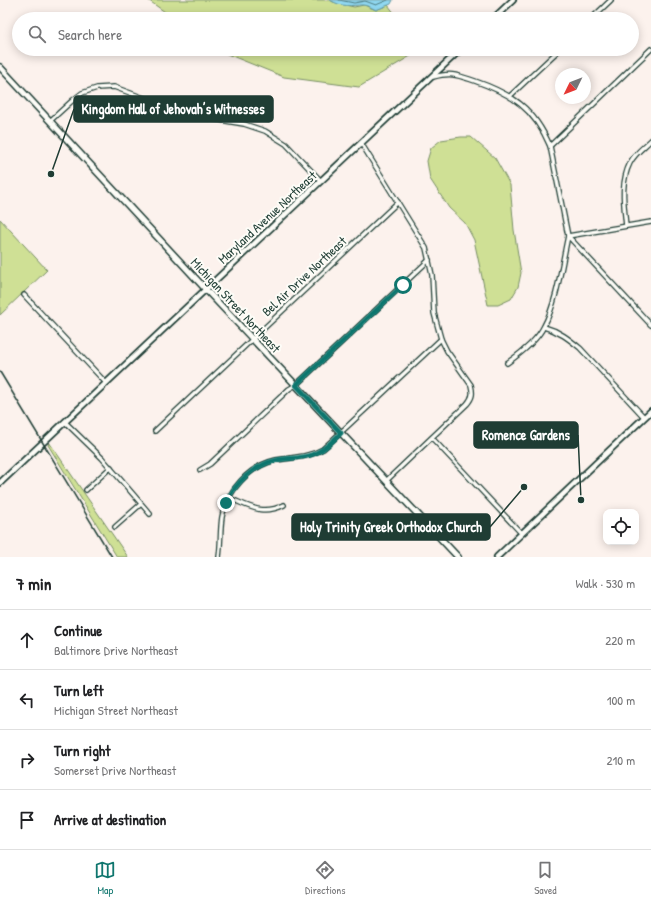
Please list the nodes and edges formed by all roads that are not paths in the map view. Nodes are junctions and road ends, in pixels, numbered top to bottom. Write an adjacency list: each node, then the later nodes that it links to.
1 (513, 0): 3 (street)
2 (611, 0): 4 (street)
3 (500, 12)
4 (598, 12)
5 (651, 49): 14 (street)
6 (454, 56): 9 (street, Maryland Avenue Northeast)
7 (553, 56): 10 (street)
8 (0, 67): 11 (main road, Michigan Street Northeast)
9 (433, 76): 10 (street); 13 (street, Maryland Avenue Northeast)
10 (510, 96): 14 (street)
11 (50, 121): 15 (street); 21 (main road, Michigan Street Northeast)
12 (651, 140): 18 (street)
13 (361, 143): 15 (street, Maryland Avenue Northeast); 16 (street)
14 (550, 146): 19 (street)
15 (321, 181): 21 (street, Maryland Avenue Northeast)
16 (398, 202): 20 (street); 25 (street, Bel Air Drive Northeast)
17 (651, 222): 18 (street)
18 (626, 226): 19 (street)
19 (568, 236): 23 (street); 24 (street)
20 (429, 260): 26 (street); 29 (street)
21 (206, 290): 25 (main road, Michigan Street Northeast); 28 (street, Maryland Avenue Northeast)
22 (24, 295): 28 (street)
23 (651, 325)
24 (544, 327): 27 (street); 31 (street)
25 (252, 339): 29 (main road, Michigan Street Northeast); 33 (street, Bel Air Drive Northeast)
26 (441, 339): 34 (street); 35 (street)
27 (507, 364)
28 (106, 383): 32 (street, Maryland Avenue Northeast)
29 (296, 385): 34 (main road, Michigan Street Northeast); 37 (street)
30 (651, 411): 31 (street)
31 (644, 418): 46 (street)
32 (65, 422): 36 (street); 39 (street, Maryland Avenue Northeast)
33 (155, 431)
34 (341, 433): 38 (main road, Michigan Street Northeast); 41 (street)
35 (432, 438): 38 (street); 46 (street)
36 (110, 468): 40 (street); 42 (street)
37 (200, 470)
38 (386, 480): 48 (main road, Michigan Street Northeast)
39 (0, 483)
40 (86, 490)
41 (229, 498): 43 (street); 47 (street)
42 (141, 504): 44 (street); 45 (street)
43 (284, 505)
44 (150, 514)
45 (115, 527)
46 (522, 534): 49 (street)
47 (219, 557)
48 (458, 557)
49 (497, 557)

